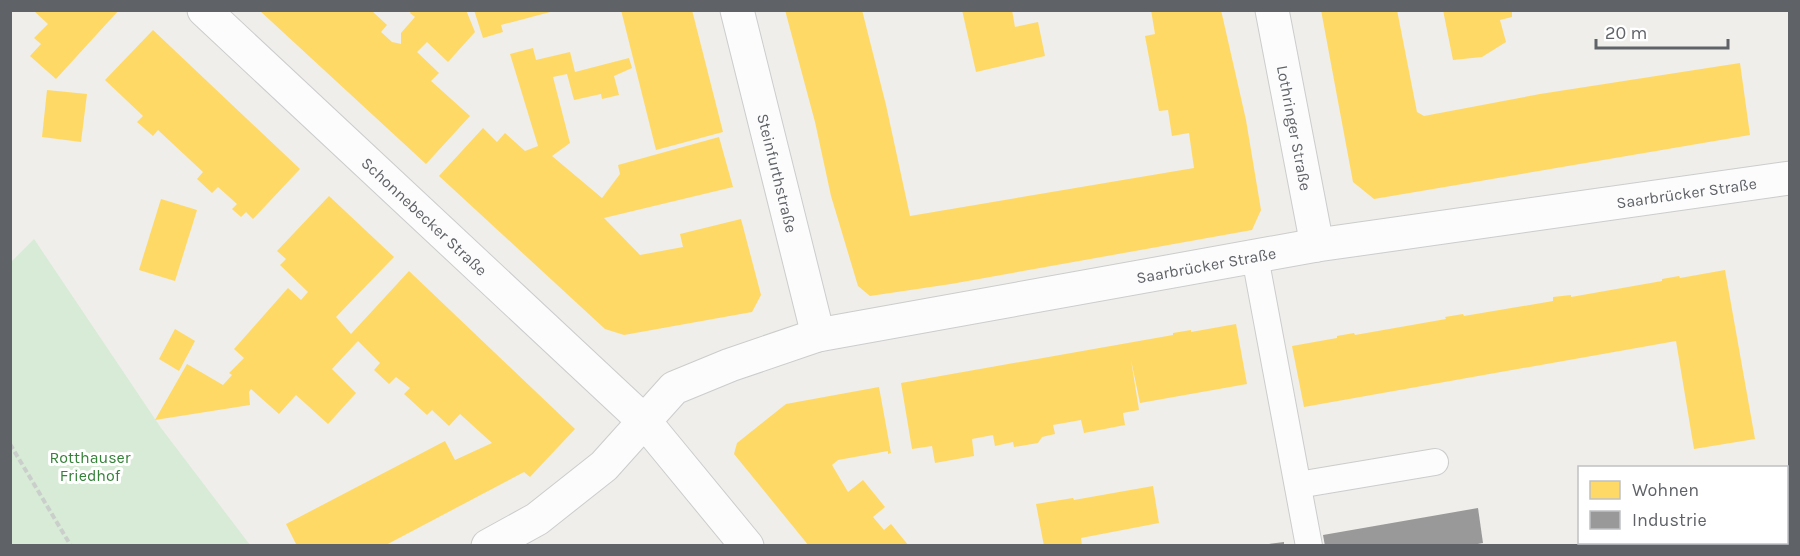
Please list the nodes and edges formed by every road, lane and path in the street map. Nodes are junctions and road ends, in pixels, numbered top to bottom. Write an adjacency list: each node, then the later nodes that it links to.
1 (204, 10): 8 (street, Schonnebecker Straße)
2 (737, 10): 7 (street, Steinfurthstraße)
3 (1272, 10): 5 (street, Lothringer Straße)
4 (1790, 178): 5 (street, Saarbrücker Straße)
5 (1317, 245): 6 (street, Saarbrücker Straße)
6 (1256, 256): 7 (street, Saarbrücker Straße); 11 (lane)
7 (818, 335): 8 (street, Saarbrücker Straße)
8 (645, 422): 13 (street); 14 (street, Schonnebecker Straße)
9 (10, 444): 12 (path)
10 (1435, 462): 11 (lane)
11 (1298, 485): 15 (lane)
12 (71, 546)
13 (488, 546)
14 (747, 546)
15 (1309, 546)

